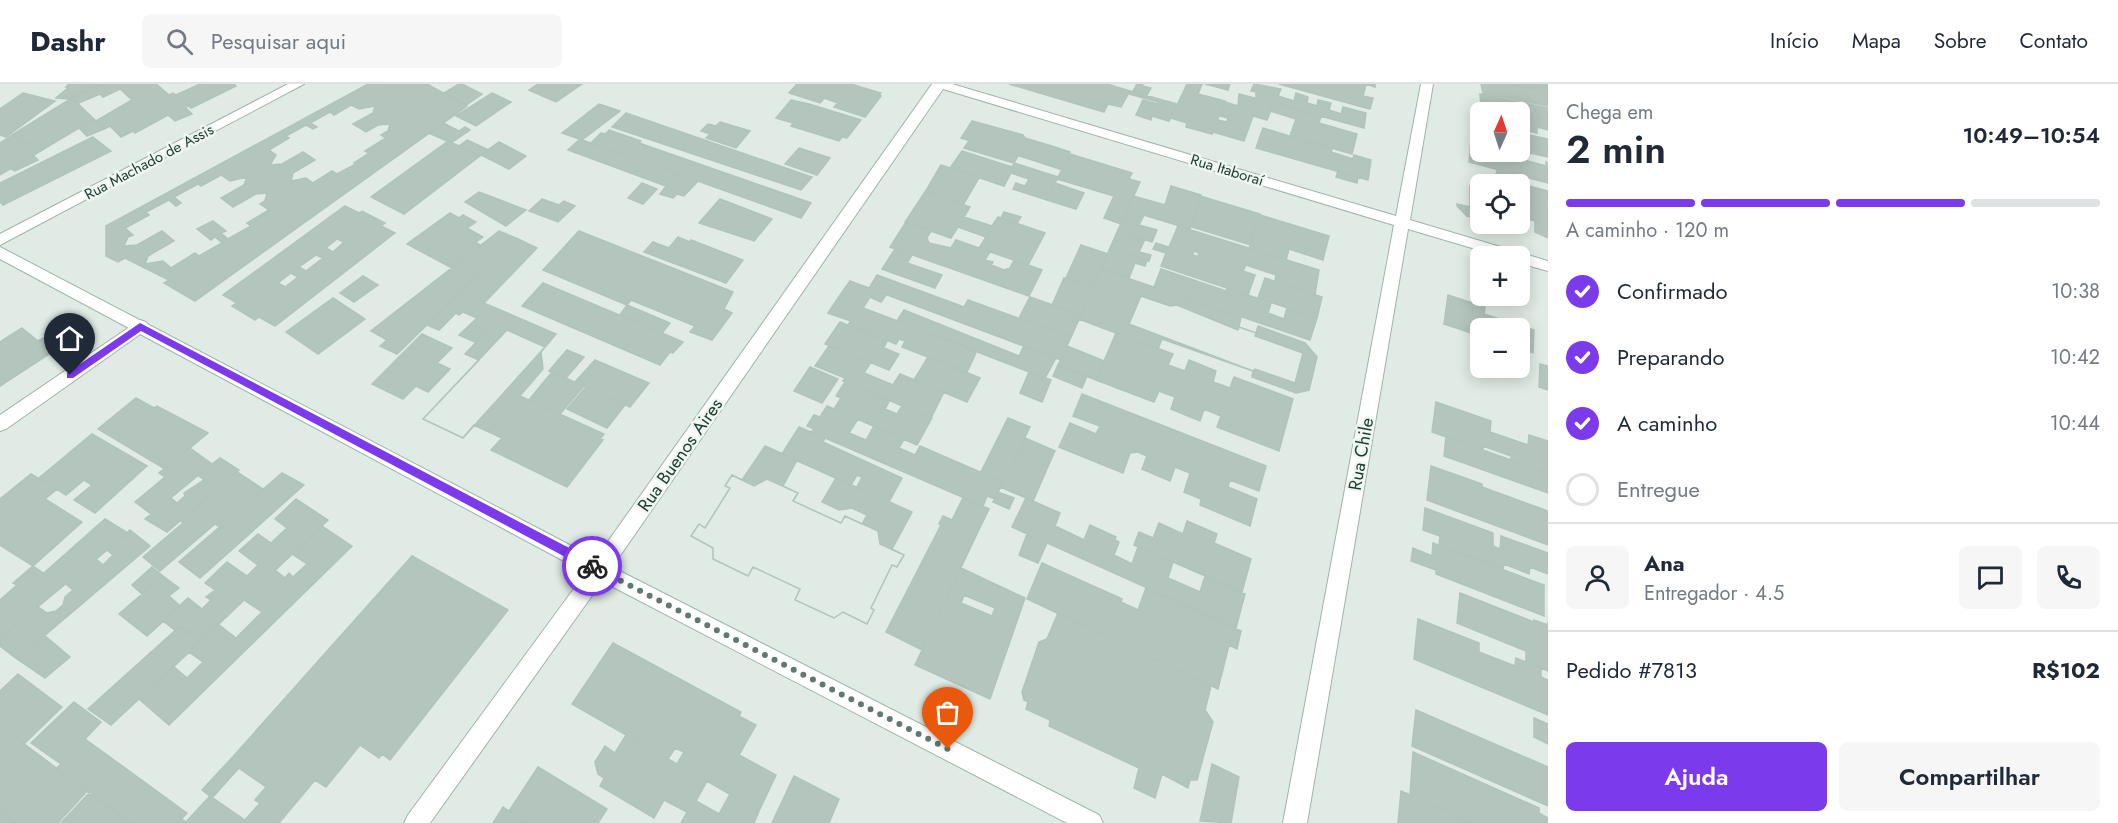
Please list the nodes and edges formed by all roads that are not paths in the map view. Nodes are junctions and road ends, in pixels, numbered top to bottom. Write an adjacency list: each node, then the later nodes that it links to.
1 (298, 84): 5 (street, Rua Machado de Assis)
2 (940, 84): 4 (street, Rua Itaboraí); 12 (street, Rua Buenos Aires)
3 (1427, 84): 4 (street, Rua Chile)
4 (1403, 223): 6 (street, Rua Itaboraí); 15 (street, Rua Chile)
5 (0, 240)
6 (1480, 246)
7 (0, 252): 10 (street)
8 (1530, 261): 9 (street, Rua Itaboraí)
9 (1548, 266)
10 (140, 326): 11 (street); 12 (street)
11 (0, 424)
12 (599, 570): 13 (street, Rua Buenos Aires); 14 (street)
13 (416, 823)
14 (1091, 823)
15 (1295, 823)

